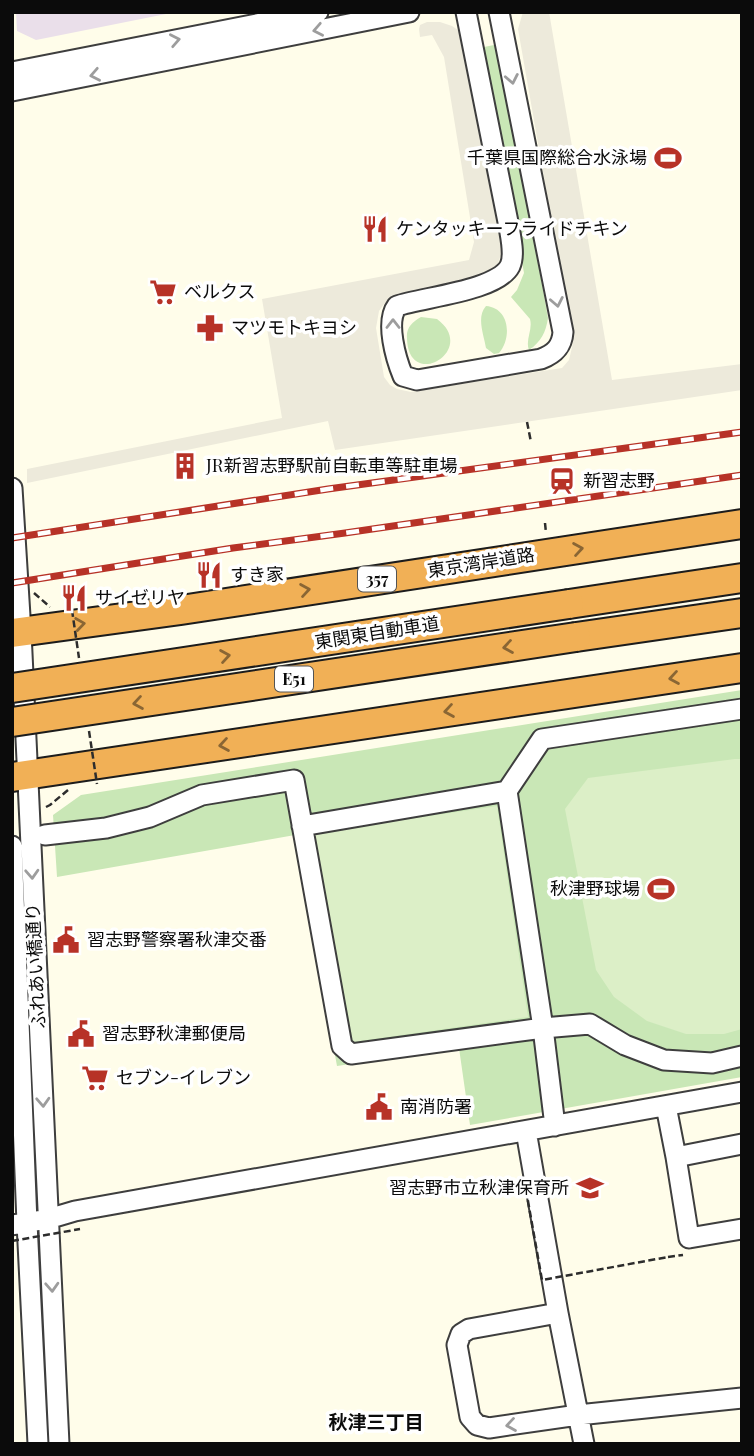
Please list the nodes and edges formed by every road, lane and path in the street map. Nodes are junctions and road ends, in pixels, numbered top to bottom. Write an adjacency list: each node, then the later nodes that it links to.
1 (318, 12): 5 (street, one-way to 1)
2 (409, 12): 6 (street, one-way to 6)
3 (466, 12): 4 (street, one-way to 3)
4 (499, 12)
5 (12, 72)
6 (12, 91)
7 (527, 422): 8 (path)
8 (531, 442)
9 (12, 488): 17 (street, ふれあい橋通り)
10 (742, 524): 17 (highway, 東京湾岸道路 / 357, one-way to 10)
11 (742, 578): 19 (highway, 東関東自動車道 / E51, one-way to 11, bridge)
12 (30, 596): 15 (path)
13 (62, 610): 14 (path)
14 (72, 610)
15 (53, 611)
16 (742, 612): 21 (highway, 東関東自動車道 / E51, one-way to 21, bridge)
17 (16, 632): 22 (street, ふれあい橋通り)
18 (742, 667): 22 (highway, one-way to 22)
19 (12, 688)
20 (742, 709): 24 (street)
21 (12, 722)
22 (20, 776): 38 (street, ふれあい橋通り, one-way to 38)
23 (70, 788): 25 (path)
24 (507, 791): 26 (street); 29 (street)
25 (43, 808)
26 (302, 826): 27 (street); 29 (street)
27 (44, 835)
28 (12, 846): 39 (street, ふれあい橋通り)
29 (542, 1028): 30 (street); 33 (street)
30 (742, 1056)
31 (742, 1093): 32 (street)
32 (666, 1106): 33 (street); 36 (street)
33 (555, 1126): 34 (street)
34 (526, 1131): 38 (street); 44 (street)
35 (742, 1144): 36 (street)
36 (676, 1157): 41 (street)
37 (526, 1190): 43 (path, bridge)
38 (48, 1219): 39 (street); 48 (street, ふれあい橋通り, one-way to 48)
39 (19, 1224): 47 (street, ふれあい橋通り)
40 (80, 1229): 42 (path, bridge)
41 (742, 1229)
42 (12, 1241)
43 (668, 1257)
44 (558, 1312): 46 (street); 46 (street, one-way to 44)
45 (742, 1398): 46 (street)
46 (578, 1415): 49 (street)
47 (38, 1444)
48 (59, 1444)
49 (584, 1444)

